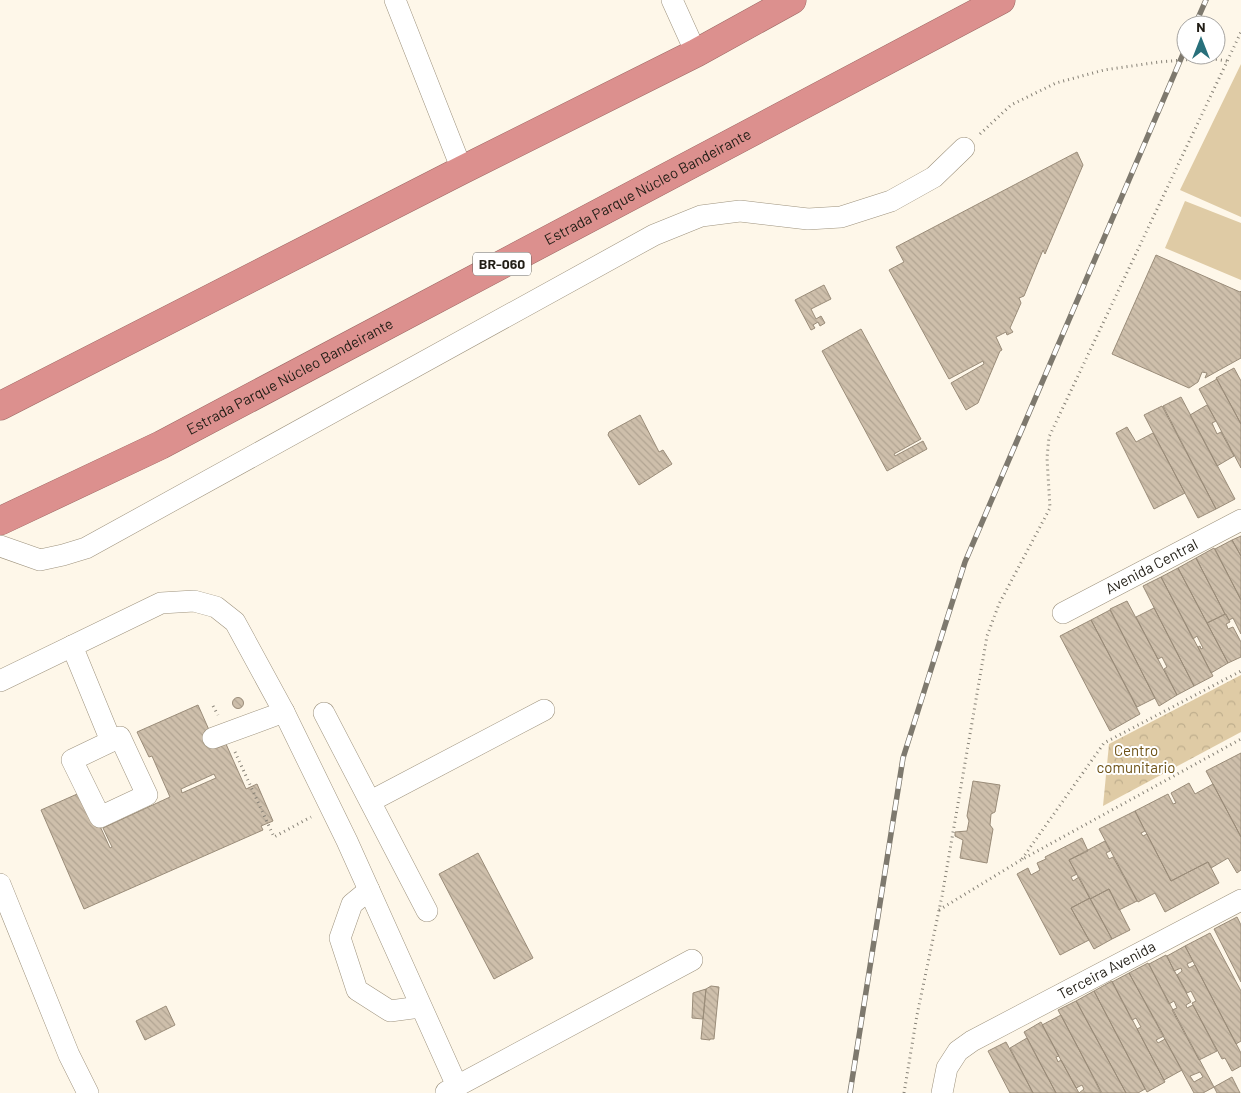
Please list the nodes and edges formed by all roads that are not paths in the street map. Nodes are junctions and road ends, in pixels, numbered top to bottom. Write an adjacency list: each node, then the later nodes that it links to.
1 (395, 0): 7 (street)
2 (672, 0): 5 (street)
3 (792, 0): 5 (highway)
4 (1001, 0): 10 (highway, Estrada Parque Núcleo Bandeirante / BR-060)
5 (696, 54): 7 (highway)
6 (964, 148): 11 (street)
7 (462, 170): 8 (highway)
8 (0, 406)
9 (1241, 520): 12 (street, Avenida Central)
10 (0, 522)
11 (0, 546)
12 (1063, 612)
13 (72, 646): 14 (street); 16 (street); 19 (street)
14 (0, 680)
15 (544, 710): 20 (street)
16 (284, 712): 18 (street); 22 (street)
17 (324, 713): 20 (street)
18 (220, 735)
19 (111, 741)
20 (371, 802): 24 (street)
21 (0, 884): 28 (street)
22 (369, 890): 26 (street); 26 (street)
23 (1241, 900): 29 (street, Terceira Avenida)
24 (427, 911)
25 (692, 960): 27 (street)
26 (420, 1007): 27 (street)
27 (450, 1090)
28 (88, 1093)
29 (942, 1093)

